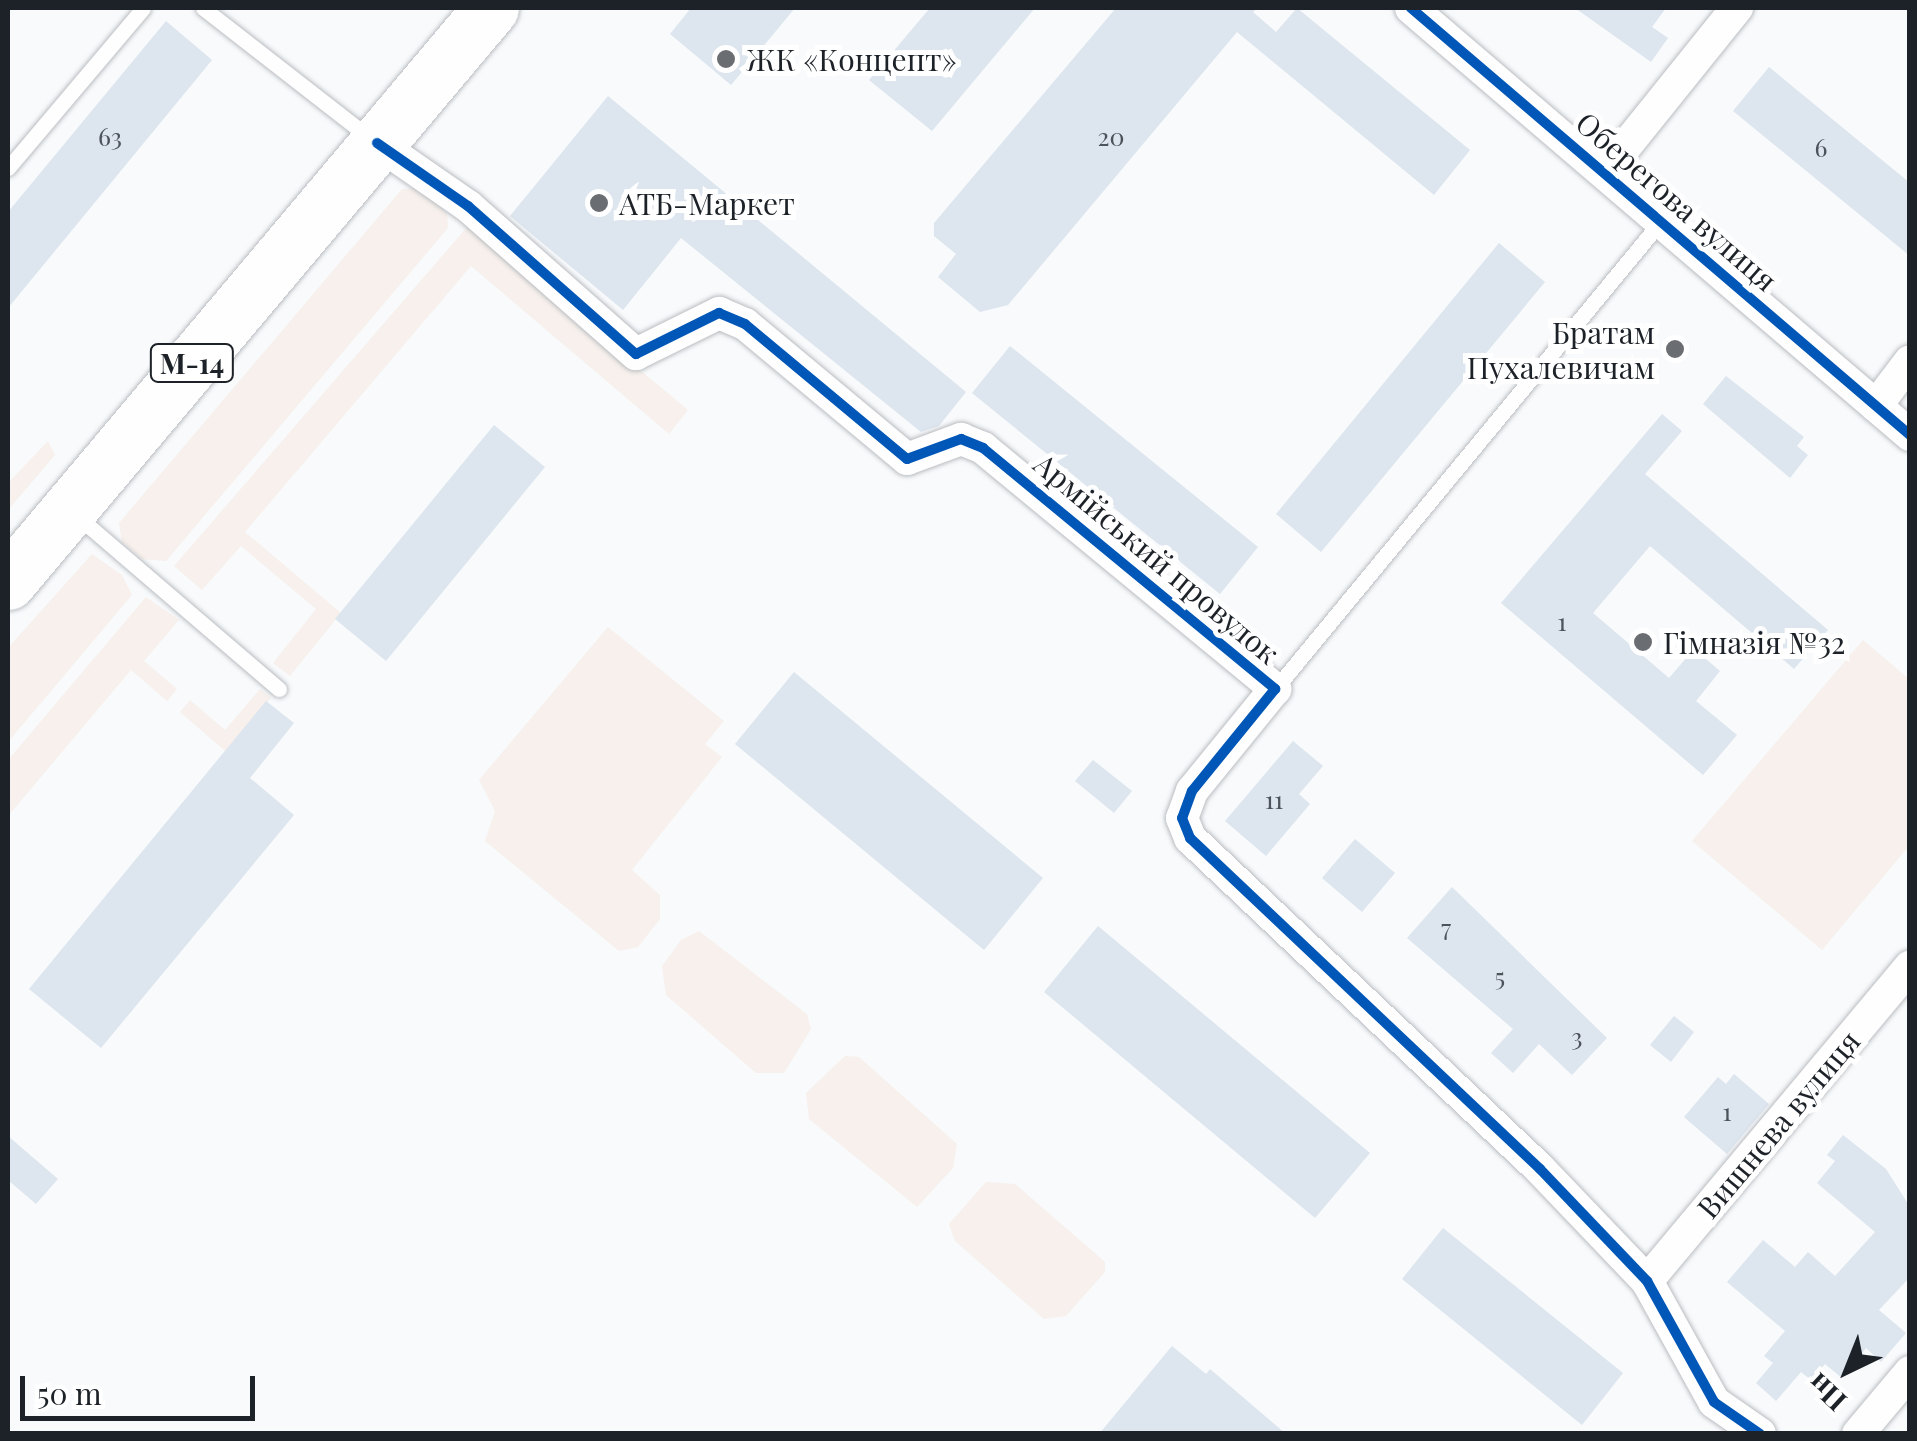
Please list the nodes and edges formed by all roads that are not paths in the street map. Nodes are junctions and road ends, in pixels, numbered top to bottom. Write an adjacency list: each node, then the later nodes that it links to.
1 (142, 8): 7 (lane)
2 (203, 8): 6 (lane, Армійський провулок)
3 (491, 8): 6 (highway, М-14)
4 (1411, 8): 8 (street, Оберегова вулиця)
5 (1737, 8): 8 (street)
6 (377, 143): 13 (highway, М-14); 15 (street, Армійський провулок)
7 (8, 168)
8 (1605, 172): 9 (street, Оберегова вулиця)
9 (1662, 220): 11 (street, Оберегова вулиця); 15 (lane)
10 (1910, 361): 11 (street)
11 (1876, 406): 12 (street, Оберегова вулиця)
12 (1910, 435)
13 (70, 508): 14 (highway, М-14); 16 (lane)
14 (8, 582)
15 (1275, 688): 18 (street, Армійський провулок)
16 (279, 690)
17 (1910, 967): 18 (street, Вишнева вулиця)
18 (1647, 1282): 20 (street, Армійський провулок)
19 (1910, 1372): 21 (street)
20 (1760, 1434)
21 (1858, 1434)

